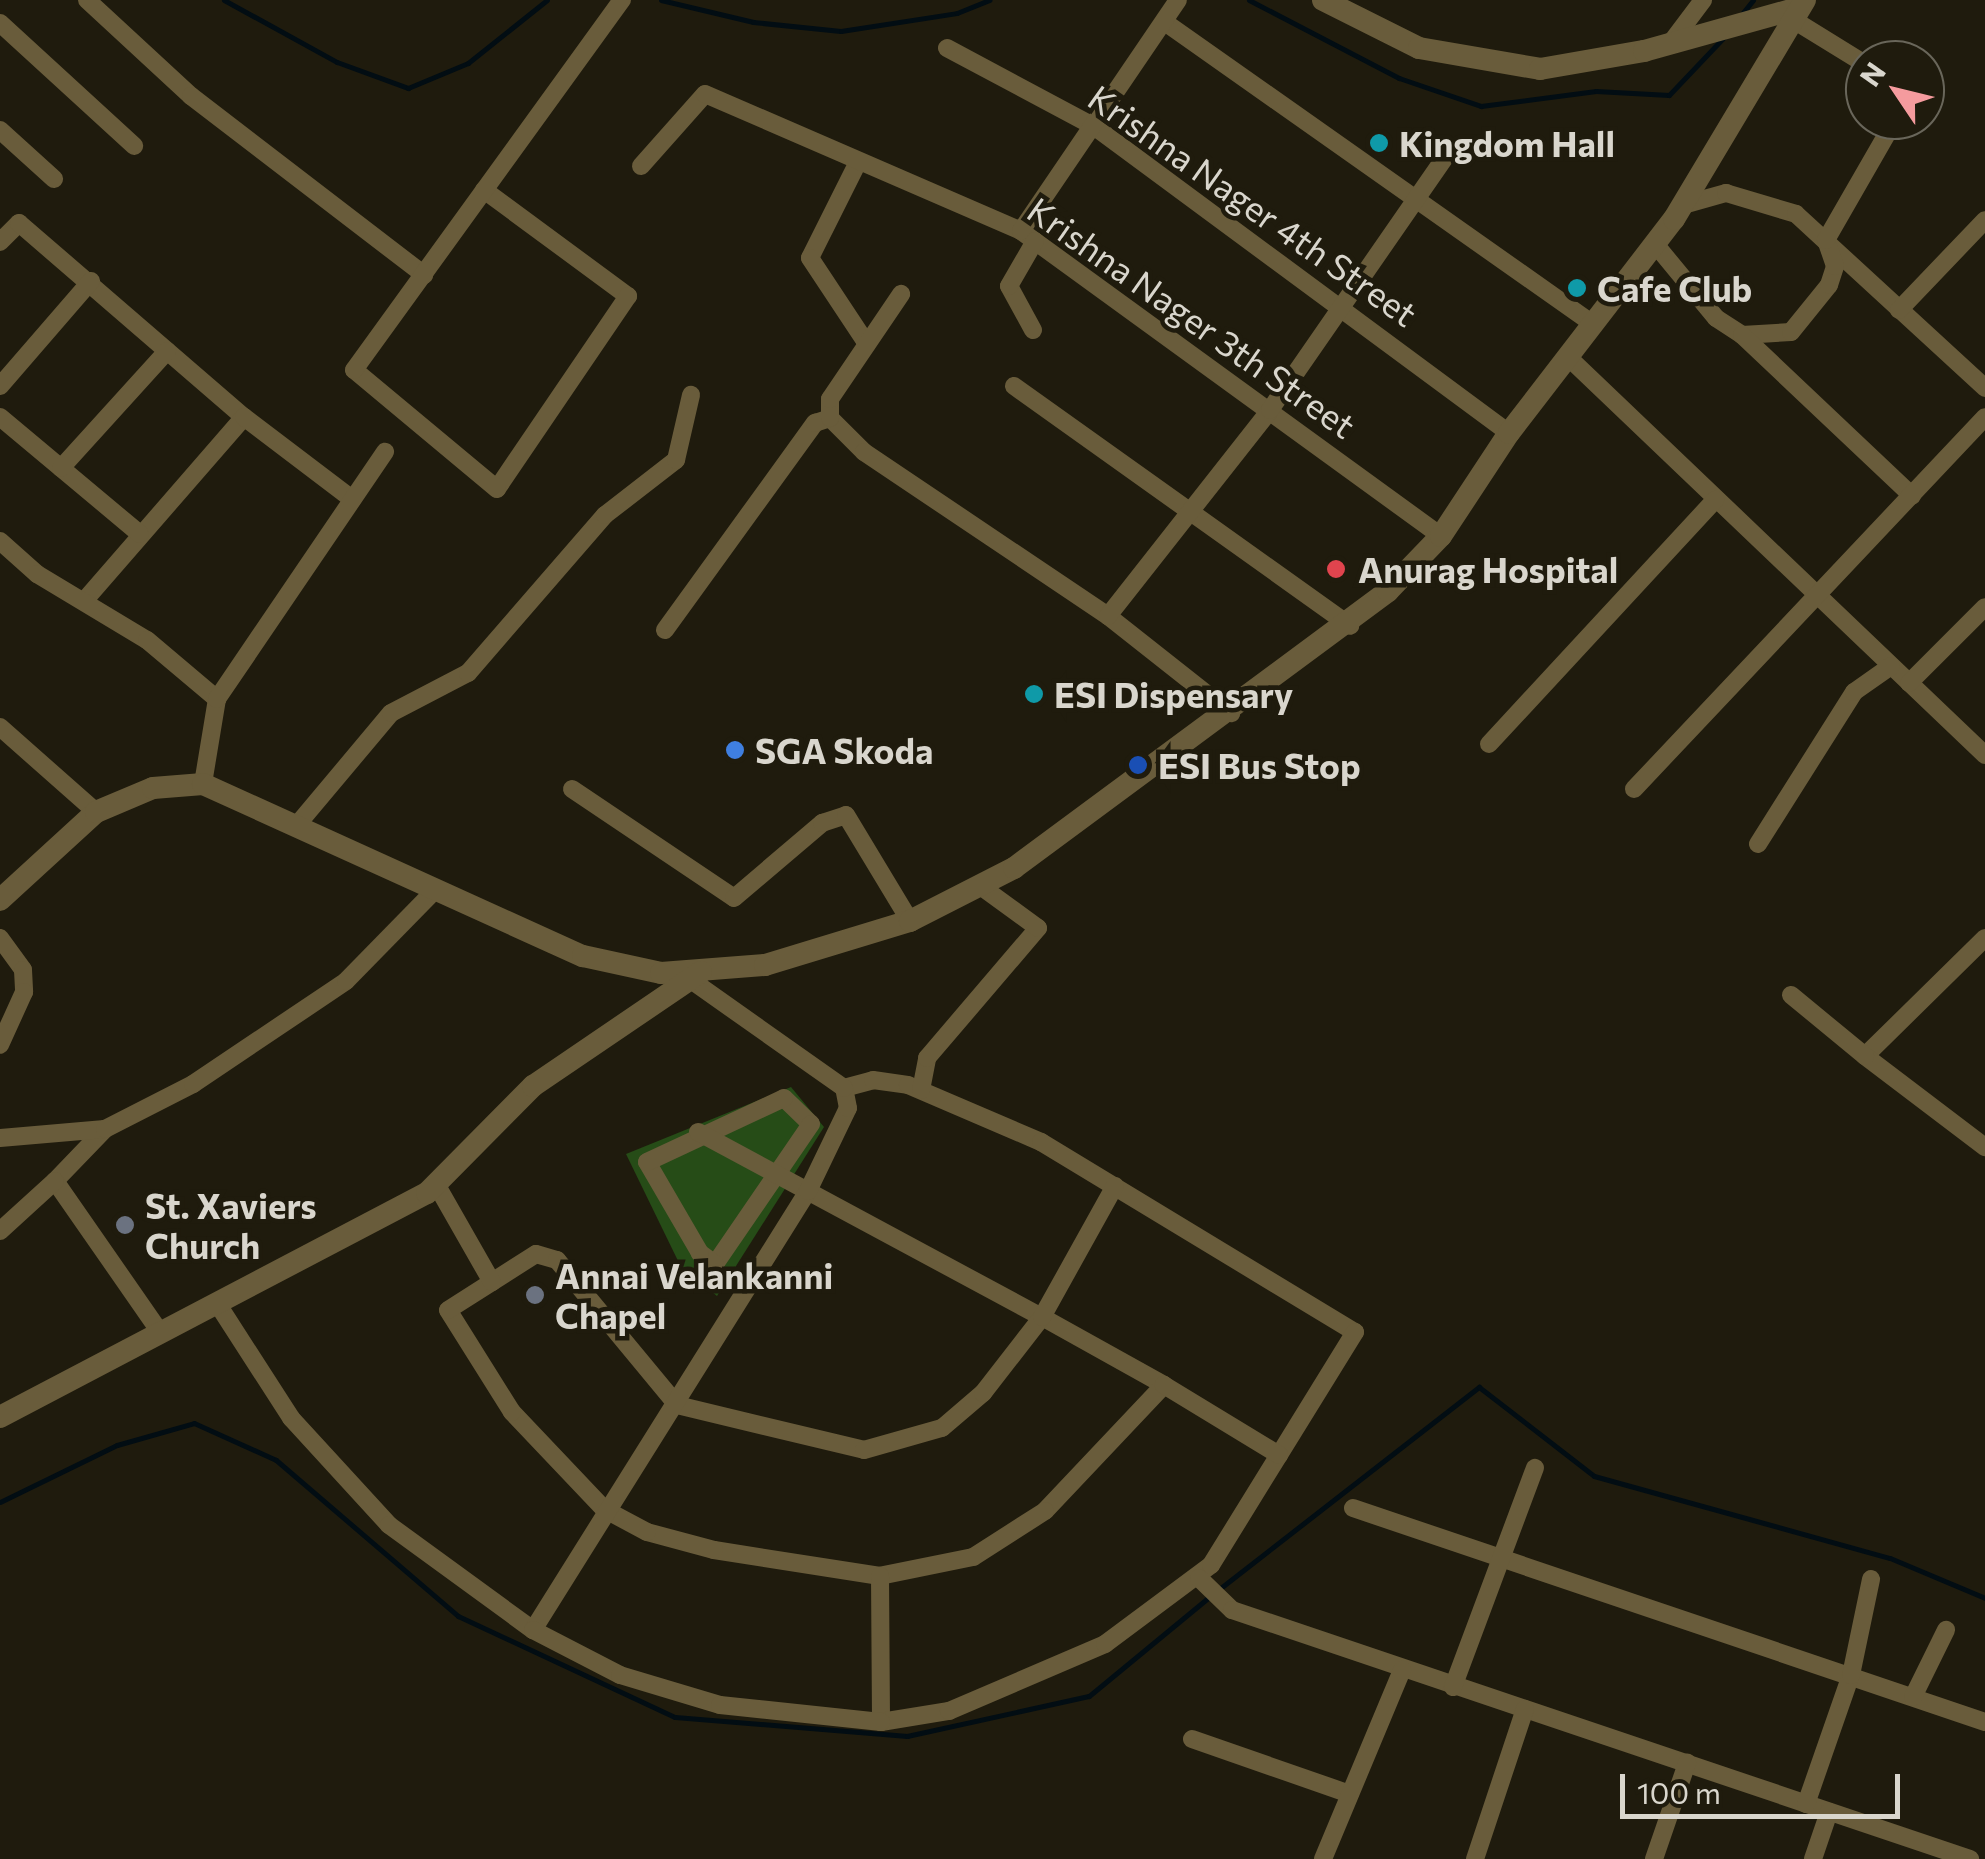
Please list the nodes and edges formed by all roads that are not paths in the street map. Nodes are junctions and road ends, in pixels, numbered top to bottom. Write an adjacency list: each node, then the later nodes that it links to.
1 (87, 0): 29 (street)
2 (622, 0): 21 (street)
3 (1178, 0): 9 (street)
4 (1324, 0): 6 (street)
5 (1703, 0): 10 (street)
6 (1355, 7): 10 (street)
7 (1791, 11): 10 (street); 12 (street); 23 (street)
8 (0, 23): 16 (street)
9 (1166, 23): 13 (street); 22 (street)
10 (1670, 44)
11 (947, 48): 13 (street, Krishna Nager 4th Street)
12 (1845, 50)
13 (1095, 127): 25 (street); 32 (street, Krishna Nager 4th Street)
14 (0, 130): 20 (street)
15 (1884, 140): 26 (street)
16 (134, 146)
17 (1446, 154): 22 (street)
18 (858, 162): 19 (street, Krishna Nager 3th Street); 25 (street, Krishna Nager 3th Street); 37 (street)
19 (641, 166)
20 (54, 179)
21 (484, 190): 29 (street); 29 (street)
22 (1417, 200): 32 (street); 34 (street)
23 (1682, 205): 26 (street); 28 (street)
24 (1985, 220): 33 (street)
25 (1028, 236): 35 (street); 44 (street, Krishna Nager 3th Street)
26 (1826, 240): 33 (street); 36 (street)
27 (0, 242): 30 (street)
28 (1655, 244): 34 (street); 36 (street)
29 (424, 275)
30 (91, 281): 38 (street); 40 (street)
31 (901, 294): 37 (street)
32 (1344, 304): 44 (street); 49 (street, Krishna Nager 4th Street)
33 (1899, 310): 42 (street)
34 (1594, 324): 39 (street)
35 (1033, 330)
36 (1742, 335): 52 (street)
37 (867, 344): 48 (street)
38 (167, 352): 46 (street); 51 (street)
39 (1568, 356): 49 (street); 54 (street)
40 (0, 386)
41 (1014, 386): 55 (street)
42 (1985, 388)
43 (691, 395): 76 (street)
44 (1270, 410): 55 (street); 57 (street, Krishna Nager 3th Street)
45 (0, 416): 51 (street)
46 (244, 417): 53 (street); 56 (street)
47 (1985, 417): 52 (street)
48 (830, 418): 62 (street); 64 (street)
49 (1510, 433): 57 (street)
50 (385, 452): 53 (street)
51 (62, 468): 56 (street)
52 (1912, 496): 59 (street)
53 (352, 498): 67 (street)
54 (1715, 500): 59 (street); 70 (street)
55 (1192, 512): 62 (street); 63 (street)
56 (140, 534): 60 (street)
57 (1441, 536): 63 (street)
58 (0, 541): 60 (street)
59 (1812, 596): 65 (street); 74 (street)
60 (85, 600): 67 (street)
61 (1985, 607): 66 (street)
62 (1108, 616): 68 (street)
63 (1350, 626): 68 (street)
64 (665, 630)
65 (1891, 666): 66 (street); 77 (street)
66 (1909, 683): 71 (street)
67 (216, 699): 72 (street)
68 (1231, 713): 78 (street)
69 (0, 727): 75 (street)
70 (1488, 744)
71 (1985, 755)
72 (203, 784): 75 (street); 76 (street)
73 (572, 789): 81 (street)
74 (1634, 789)
75 (96, 812): 80 (street)
76 (297, 825): 79 (street)
77 (1758, 844)
78 (979, 886): 81 (street); 89 (street)
79 (435, 890): 84 (street); 90 (street)
80 (0, 900)
81 (910, 921): 84 (street)
82 (0, 938): 86 (street)
83 (1985, 938): 87 (street)
84 (698, 975): 88 (street); 96 (street)
85 (1791, 995): 87 (street)
86 (0, 1045)
87 (1866, 1056): 93 (street)
88 (844, 1088): 89 (street); 98 (street)
89 (921, 1090): 97 (street)
90 (105, 1129): 91 (street); 95 (street)
91 (2, 1132)
92 (698, 1132): 94 (street); 94 (street); 94 (street)
93 (1985, 1147)
94 (776, 1174): 98 (street)
95 (55, 1181): 99 (street); 103 (street)
96 (436, 1184): 100 (street); 101 (street)
97 (1114, 1186): 102 (street); 107 (street)
98 (808, 1191): 102 (street); 105 (street)
99 (0, 1232)
100 (492, 1282): 105 (street); 110 (street)
101 (218, 1303): 103 (street); 115 (street)
102 (1042, 1317): 104 (street); 105 (street)
103 (158, 1329): 106 (street)
104 (1164, 1386): 107 (street); 112 (street)
105 (677, 1405): 110 (street)
106 (0, 1417)
107 (1279, 1455): 113 (street)
108 (1535, 1468): 111 (street)
109 (1353, 1508): 111 (street)
110 (604, 1509): 112 (street); 115 (street)
111 (1505, 1556): 118 (street); 119 (street)
112 (880, 1576): 122 (street)
113 (1199, 1578): 117 (street); 122 (street)
114 (1871, 1580): 118 (street)
115 (533, 1630): 122 (street)
116 (1946, 1630): 120 (street)
117 (1402, 1670): 119 (street); 126 (street)
118 (1850, 1675): 120 (street); 127 (street)
119 (1454, 1687): 121 (street)
120 (1913, 1697): 123 (street)
121 (1525, 1709): 125 (street); 130 (street)
122 (881, 1722)
123 (1985, 1722)
124 (1192, 1739): 126 (street)
125 (1686, 1763): 127 (street); 131 (street)
126 (1350, 1794): 129 (street)
127 (1806, 1804): 128 (street)
128 (1829, 1812): 132 (street); 133 (street)
129 (1324, 1859)
130 (1475, 1859)
131 (1654, 1859)
132 (1813, 1859)
133 (1970, 1859)

